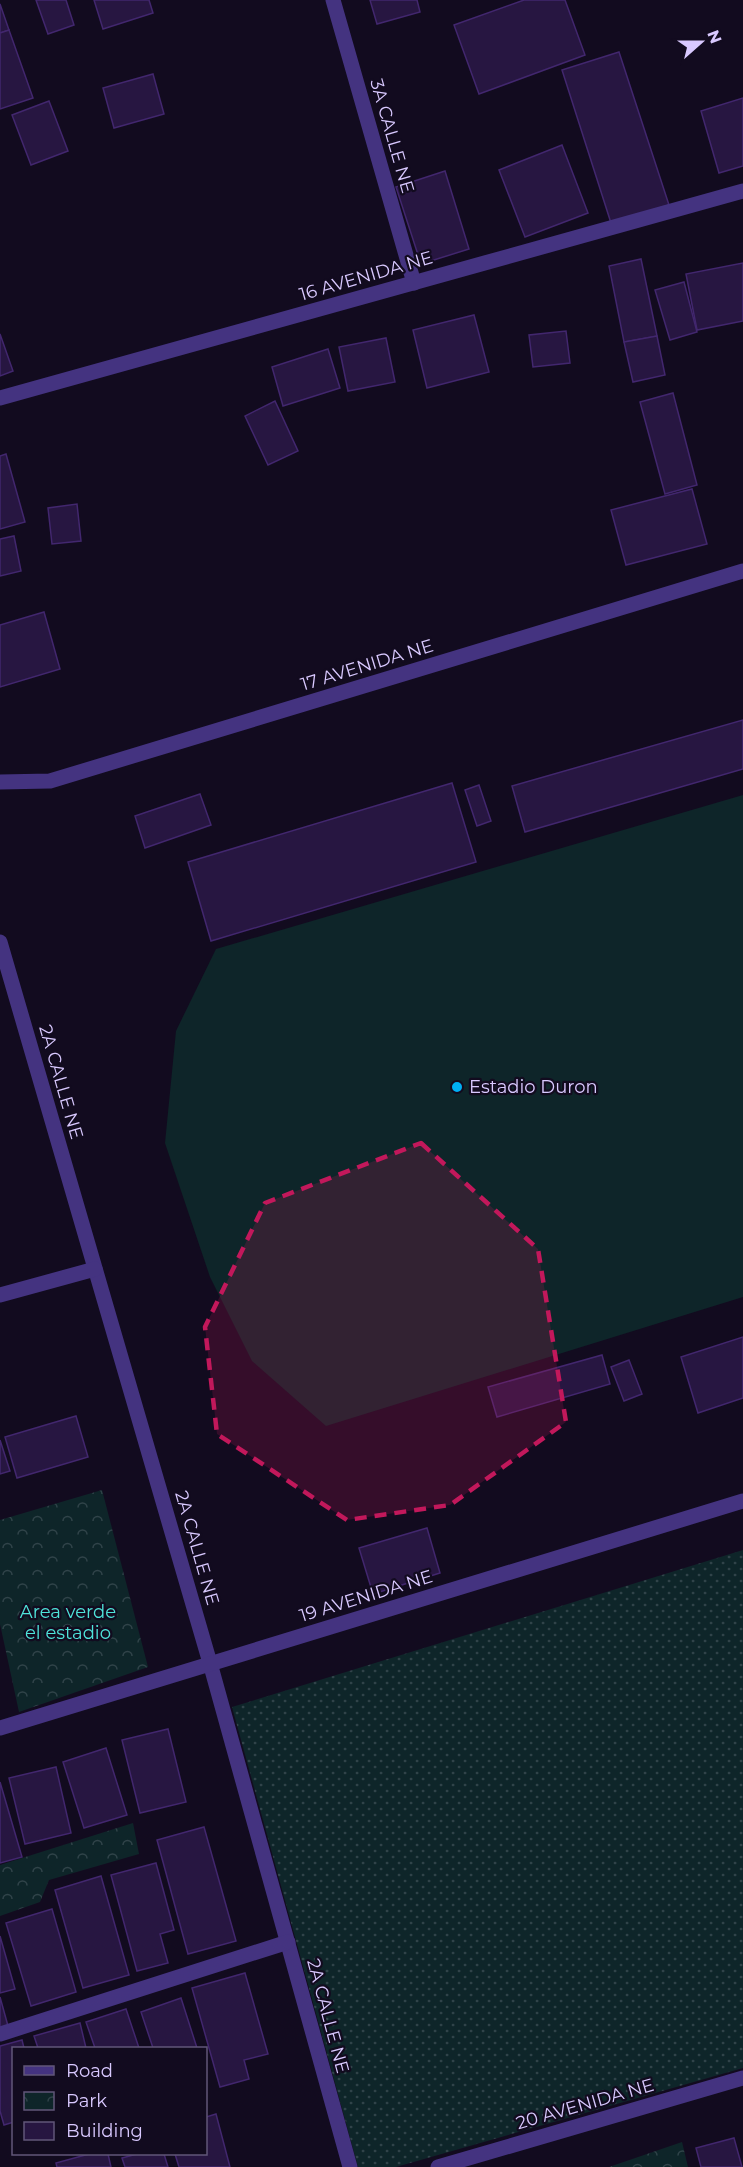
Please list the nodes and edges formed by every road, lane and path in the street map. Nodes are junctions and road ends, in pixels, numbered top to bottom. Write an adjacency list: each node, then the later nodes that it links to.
1 (333, 0): 3 (street, 3A CALLE NE)
2 (743, 191): 3 (street, 16 AVENIDA NE)
3 (414, 283): 4 (street, 16 AVENIDA NE)
4 (0, 398)
5 (743, 572): 6 (street, 17 AVENIDA NE)
6 (0, 782)
7 (0, 942): 8 (street, 2A CALLE NE)
8 (95, 1269): 9 (street); 11 (street, 2A CALLE NE)
9 (0, 1295)
10 (743, 1501): 11 (street, 19 AVENIDA NE)
11 (210, 1663): 12 (street, 19 AVENIDA NE); 13 (street, 2A CALLE NE)
12 (0, 1728)
13 (288, 1942): 14 (street); 16 (street, 2A CALLE NE)
14 (0, 2034)
15 (743, 2078): 17 (street, 20 AVENIDA NE)
16 (350, 2167)
17 (438, 2167)

